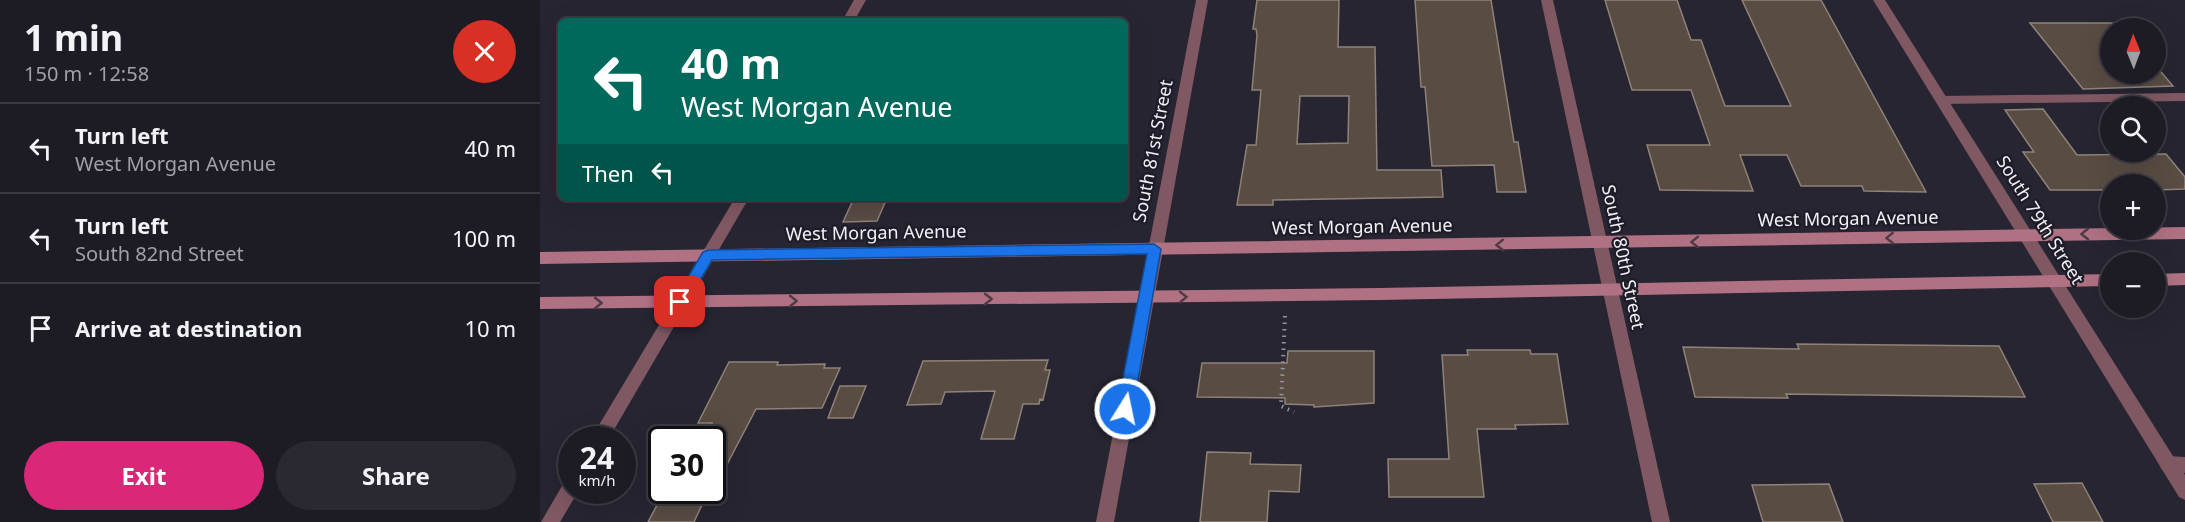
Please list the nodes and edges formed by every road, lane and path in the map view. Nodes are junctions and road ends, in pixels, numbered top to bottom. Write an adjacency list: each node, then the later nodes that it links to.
1 (860, 0): 5 (street)
2 (1202, 0): 12 (street, South 81st Street)
3 (1547, 0): 11 (street, South 80th Street)
4 (1879, 0): 7 (street, South 79th Street)
5 (850, 18)
6 (2185, 97): 7 (street)
7 (1942, 100): 10 (street, South 79th Street)
8 (740, 201): 13 (street)
9 (2185, 233): 10 (street, West Morgan Avenue, one-way to 10)
10 (2027, 235): 11 (street, West Morgan Avenue, one-way to 11); 18 (street, South 79th Street)
11 (1601, 244): 12 (street, West Morgan Avenue, one-way to 12); 19 (street, South 80th Street)
12 (1154, 249): 13 (street, West Morgan Avenue); 20 (street, South 81st Street)
13 (708, 255): 14 (street, West Morgan Avenue); 21 (street)
14 (540, 258)
15 (2185, 279): 17 (street)
16 (2100, 280): 18 (street)
17 (2166, 280)
18 (2055, 281): 19 (street); 26 (street, South 79th Street)
19 (1611, 289): 20 (street, one-way to 19); 31 (street, South 80th Street)
20 (1145, 298): 21 (street, one-way to 20); 30 (street, South 81st Street)
21 (680, 302): 22 (street, one-way to 21); 25 (street)
22 (540, 303)
23 (1285, 316): 24 (path)
24 (1294, 412)
25 (606, 426)
26 (2177, 464): 27 (street, South 79th Street)
27 (2185, 491)
28 (560, 504): 29 (street)
29 (549, 522)
30 (1105, 522)
31 (1661, 522)

